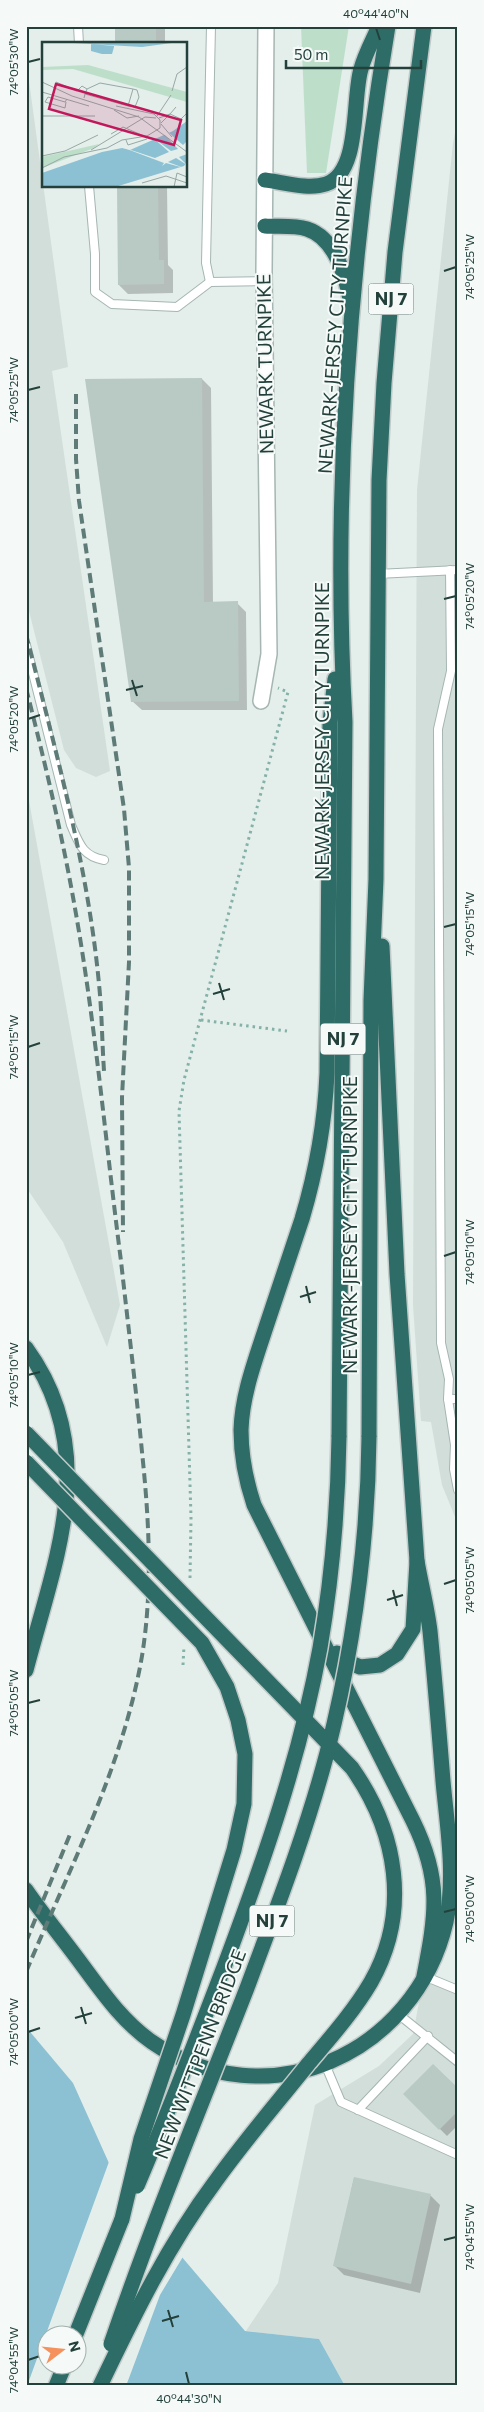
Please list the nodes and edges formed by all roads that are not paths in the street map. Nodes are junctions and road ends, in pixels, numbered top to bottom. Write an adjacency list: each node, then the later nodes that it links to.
1 (78, 26): 7 (lane)
2 (211, 26): 12 (lane)
3 (266, 26): 8 (street, NEWARK TURNPIKE)
4 (379, 26): 8 (highway)
5 (388, 26): 13 (highway, NEWARK-JERSEY CITY TURNPIKE / NJ 7)
6 (424, 26): 15 (highway, NEWARK-JERSEY CITY TURNPIKE / NJ 7)
7 (79, 42)
8 (265, 180): 10 (street, NEWARK TURNPIKE)
9 (89, 188): 12 (lane)
10 (265, 226): 11 (street, NEWARK TURNPIKE); 13 (highway)
11 (264, 281): 12 (lane); 18 (street, NEWARK TURNPIKE)
12 (210, 282)
13 (353, 311): 16 (highway, NEWARK-JERSEY CITY TURNPIKE / NJ 7)
14 (454, 570): 15 (lane); 22 (lane)
15 (377, 574): 20 (highway, NEWARK-JERSEY CITY TURNPIKE / NJ 7)
16 (340, 641): 25 (highway, NEWARK-JERSEY CITY TURNPIKE / NJ 7); 30 (highway)
17 (26, 645): 19 (lane)
18 (261, 701)
19 (104, 860)
20 (376, 879): 26 (highway, NEWARK-JERSEY CITY TURNPIKE / NJ 7); 29 (highway)
21 (26, 1348): 31 (highway)
22 (448, 1399): 23 (lane); 28 (lane)
23 (458, 1399)
24 (26, 1433): 45 (highway, bridge)
25 (340, 1437): 41 (highway, NEW WITTPENN BRIDGE / NJ 7, bridge)
26 (369, 1437): 45 (highway, NEW WITTPENN BRIDGE / NJ 7, bridge)
27 (26, 1462): 41 (highway, bridge)
28 (458, 1490)
29 (417, 1561): 30 (highway); 33 (highway)
30 (305, 1604): 33 (highway)
31 (26, 1670)
32 (26, 1890): 38 (highway)
33 (424, 1976): 34 (lane); 35 (highway)
34 (458, 1990)
35 (398, 2014): 36 (lane); 38 (highway)
36 (428, 2036): 37 (lane); 39 (lane)
37 (458, 2062)
38 (325, 2064): 39 (lane)
39 (358, 2110): 40 (lane)
40 (458, 2155)
41 (122, 2220): 42 (highway, NEW WITTPENN BRIDGE / NJ 7)
42 (80, 2324)
43 (60, 2374): 44 (highway)
44 (56, 2386)
45 (98, 2386)

